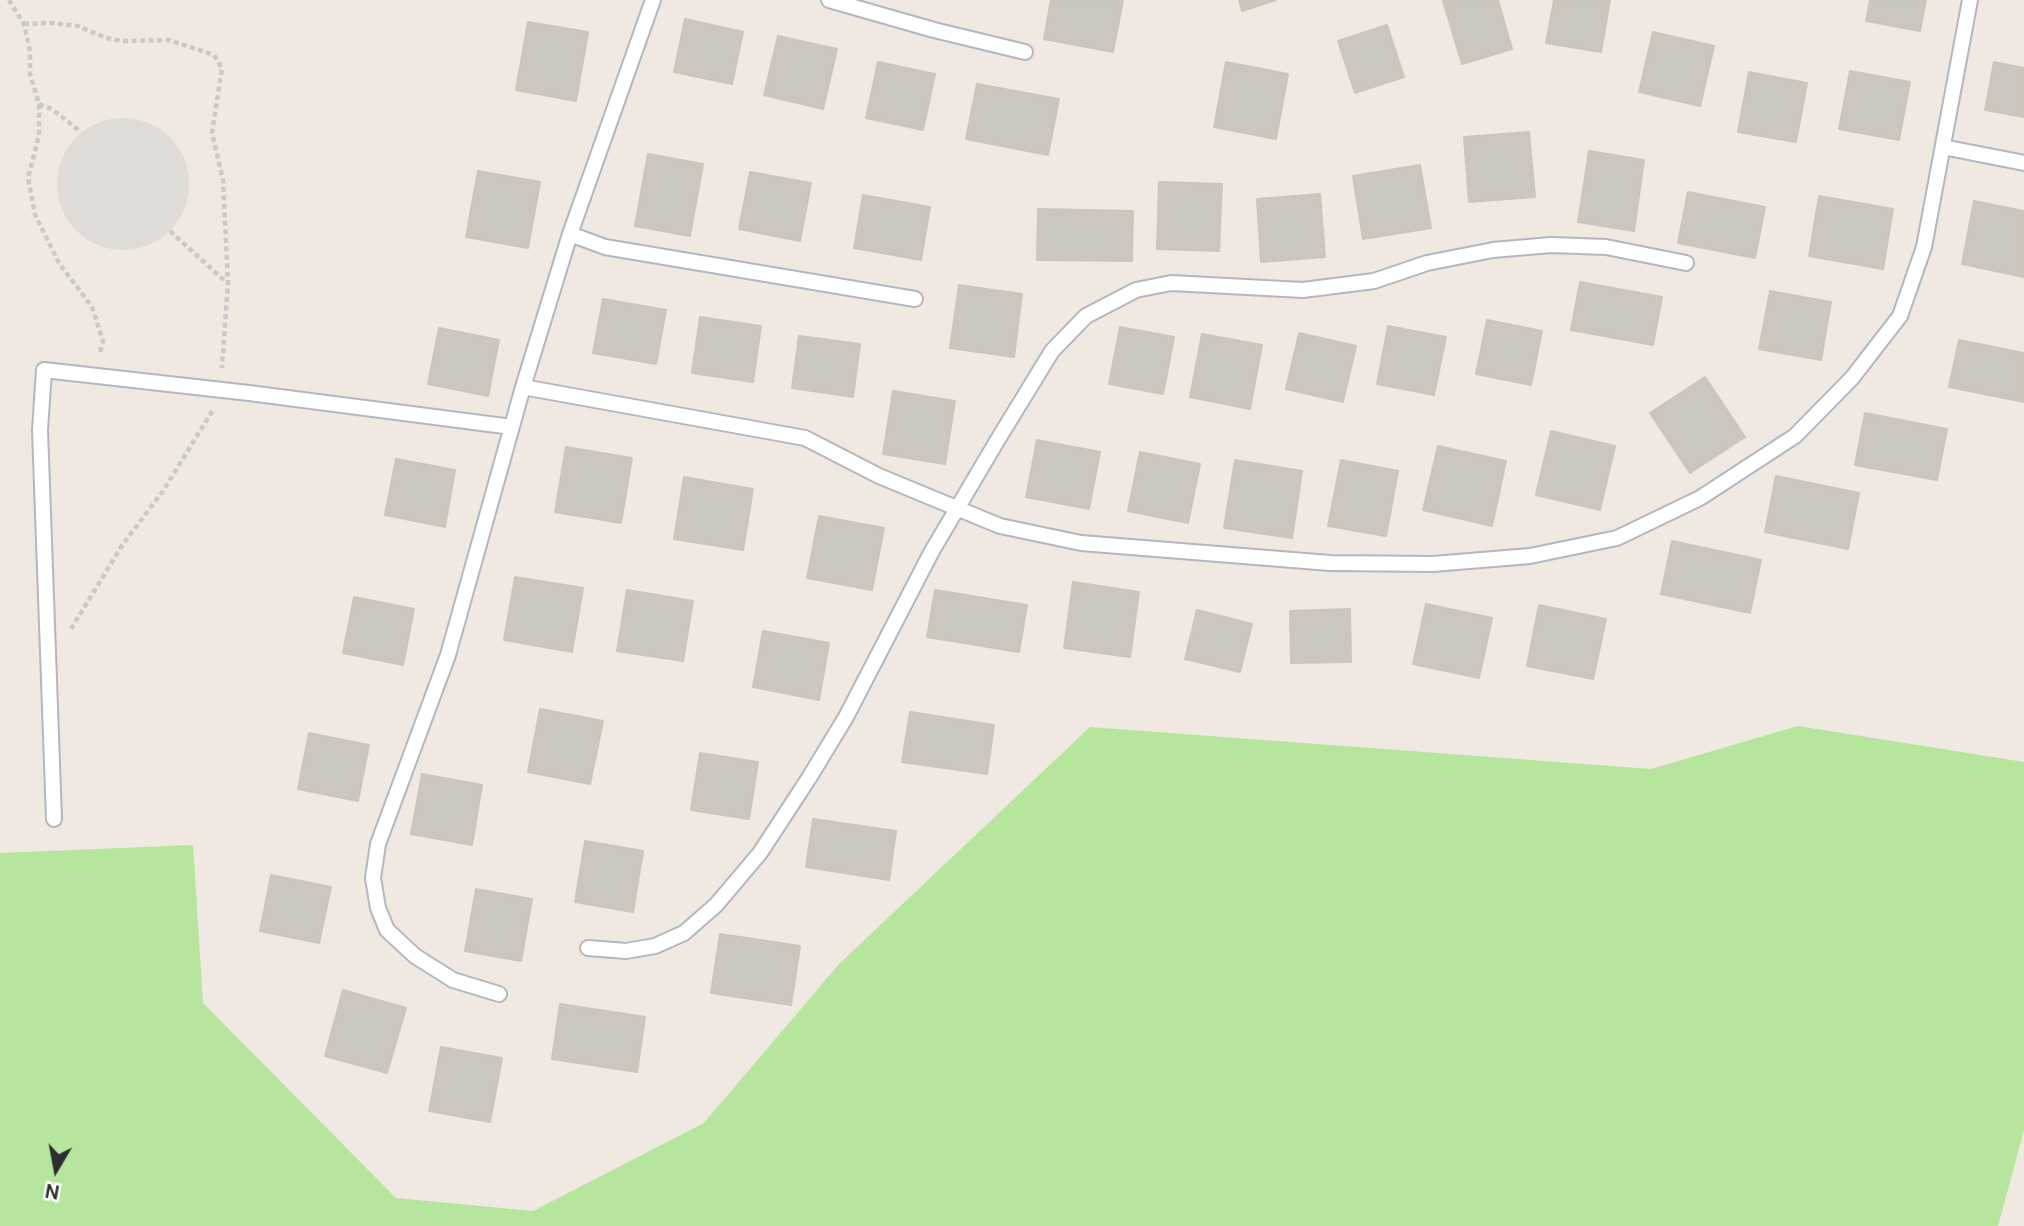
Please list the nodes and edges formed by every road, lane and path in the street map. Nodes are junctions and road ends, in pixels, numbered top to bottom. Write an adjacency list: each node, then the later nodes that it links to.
1 (9, 0): 5 (path)
2 (653, 0): 12 (lane)
3 (829, 0): 6 (lane)
4 (1970, 0): 9 (lane)
5 (24, 24): 7 (path); 14 (path)
6 (1025, 52)
7 (39, 104): 8 (path); 16 (path)
8 (81, 132)
9 (1942, 147): 10 (lane); 20 (lane)
10 (2024, 163)
11 (170, 231): 14 (path)
12 (570, 234): 15 (lane); 17 (lane)
13 (1686, 263): 20 (lane)
14 (228, 283): 18 (path)
15 (915, 299)
16 (96, 376): 18 (lane); 21 (lane)
17 (523, 387): 19 (lane); 20 (lane)
18 (221, 390): 19 (lane); 21 (path)
19 (512, 427): 24 (lane)
20 (957, 508): 23 (lane)
21 (49, 666): 22 (lane)
22 (54, 819)
23 (588, 948)
24 (499, 995)

